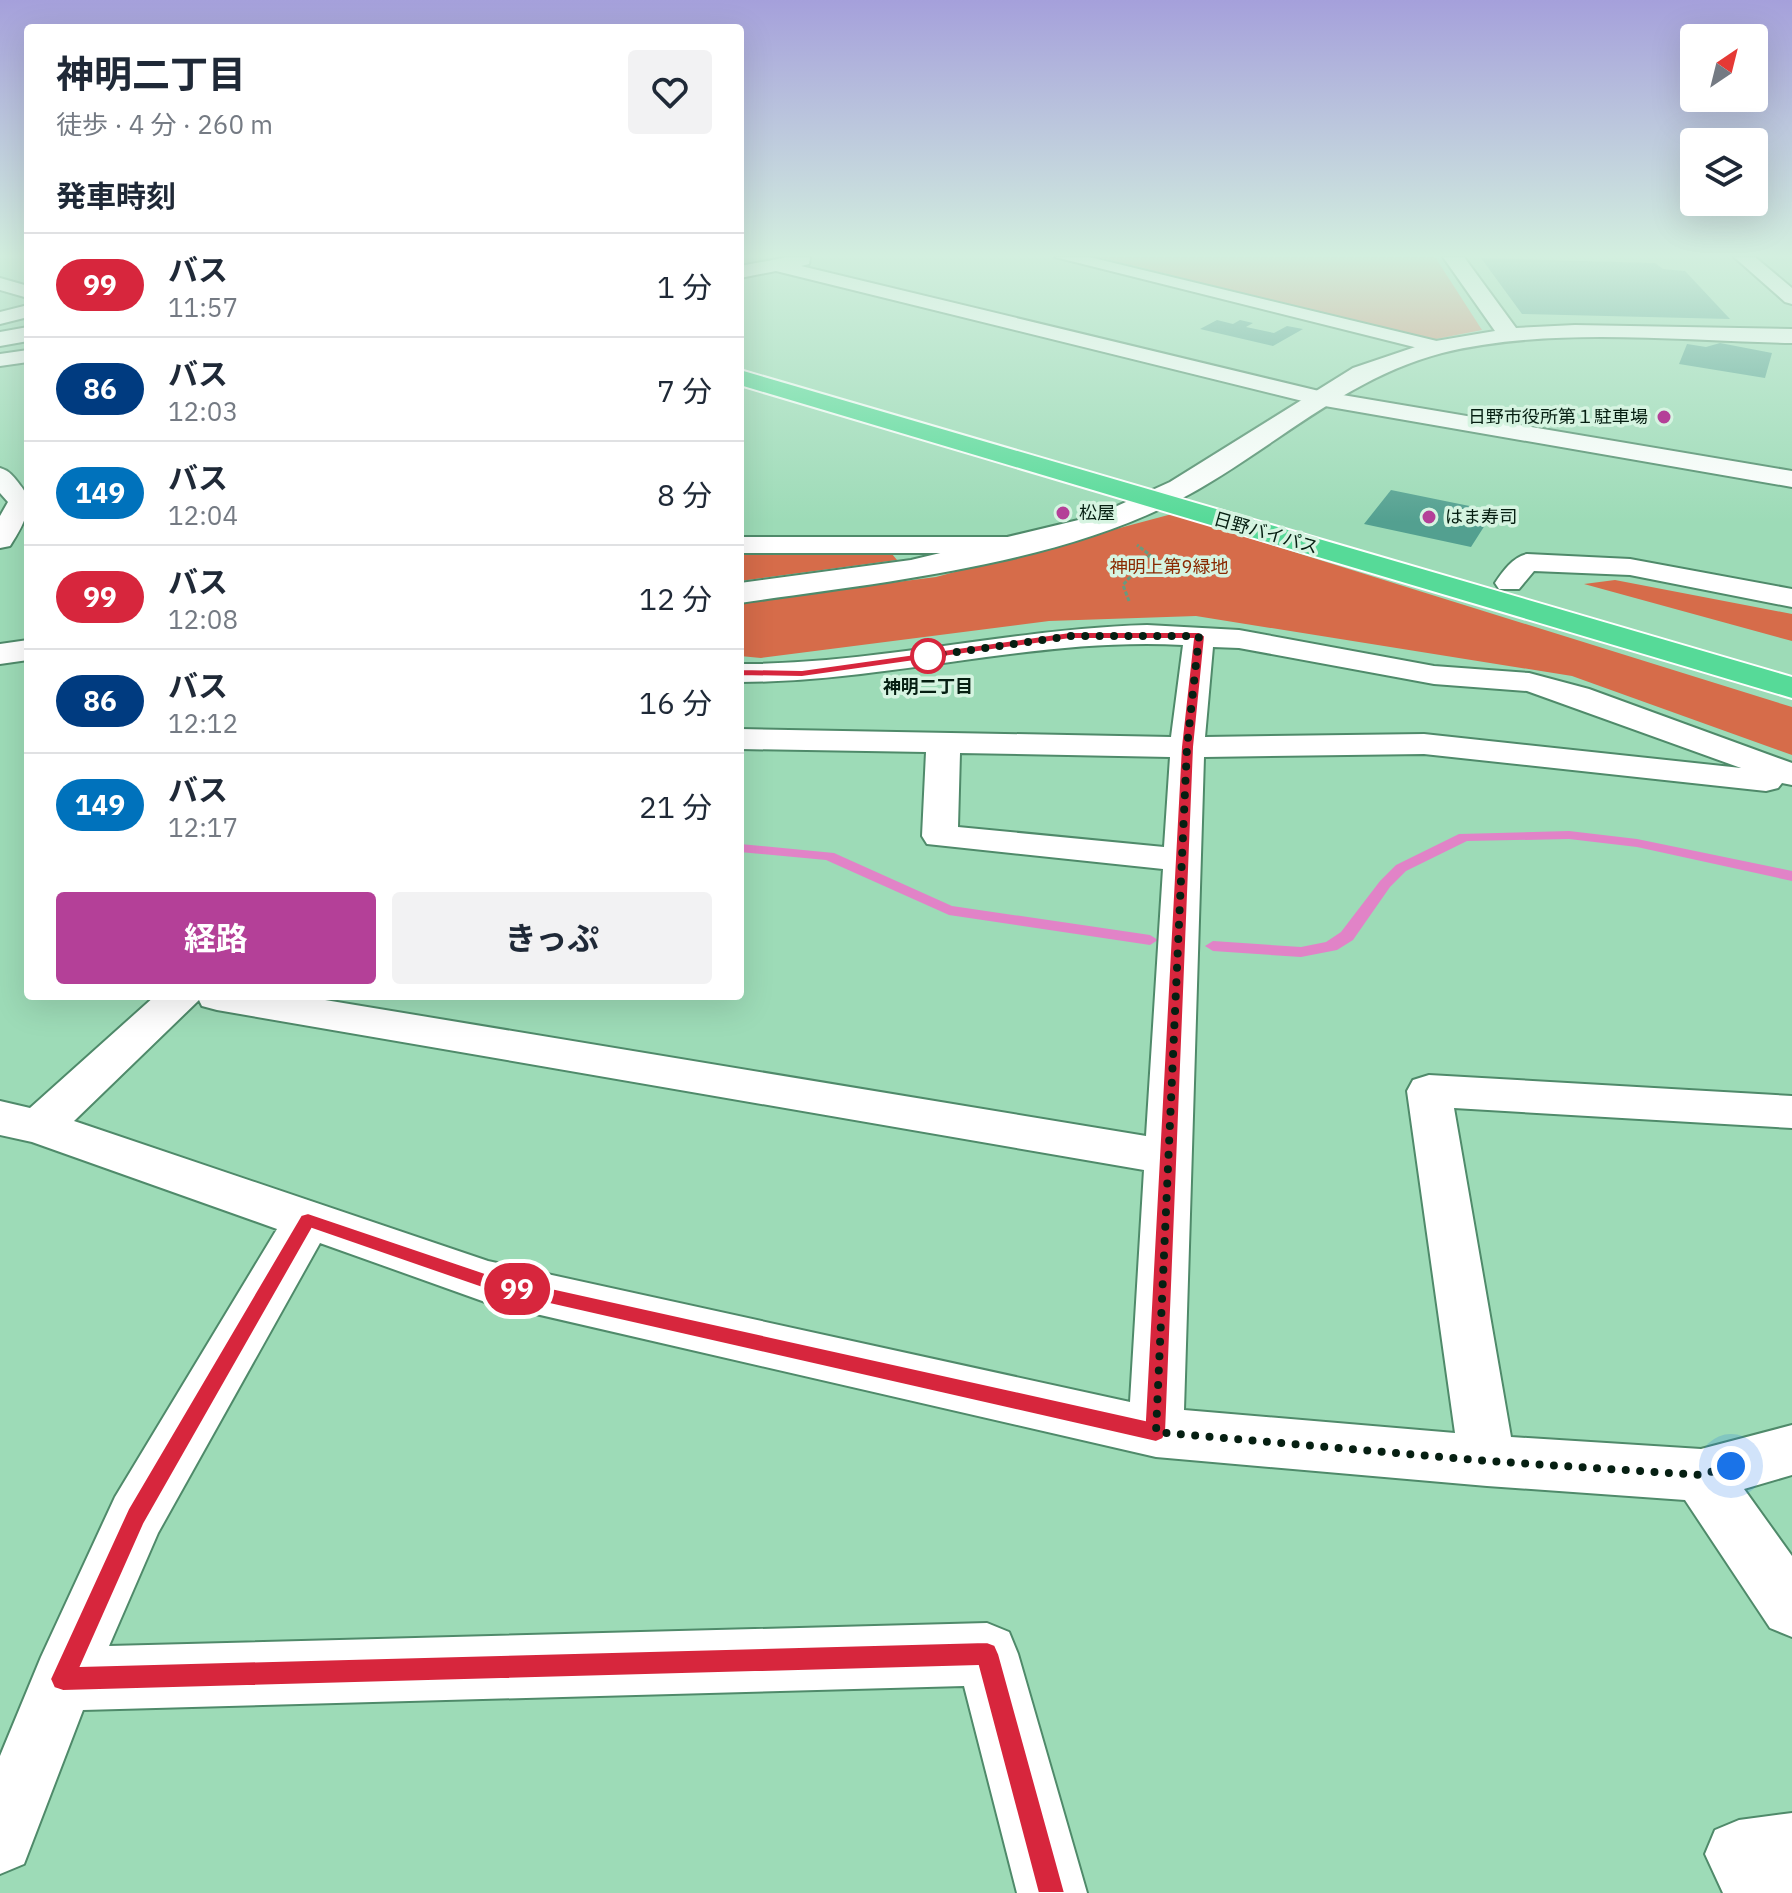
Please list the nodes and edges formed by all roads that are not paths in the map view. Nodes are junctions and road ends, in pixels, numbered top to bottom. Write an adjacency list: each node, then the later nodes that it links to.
1 (1104, 345): 9 (street)
2 (1431, 345): 4 (street)
3 (1448, 345): 4 (street)
4 (1438, 347): 9 (street)
5 (24, 357): 6 (street)
6 (0, 360)
7 (744, 361): 12 (highway, 日野バイパス)
8 (744, 378): 12 (highway, 日野バイパス)
9 (1319, 398): 11 (street); 12 (street)
10 (0, 476): 13 (street)
11 (1792, 479)
12 (1168, 494): 16 (street); 17 (highway, 日野バイパス); 25 (highway, 日野バイパス)
13 (10, 504): 14 (street)
14 (0, 540)
15 (744, 545): 16 (street)
16 (1021, 545): 18 (street)
17 (1509, 583): 19 (street); 23 (highway, 日野バイパス)
18 (744, 593)
19 (1792, 598)
20 (1199, 636): 24 (street); 28 (street); 29 (street)
21 (24, 651): 22 (street)
22 (0, 654)
23 (1792, 665)
24 (744, 673)
25 (1792, 688)
26 (744, 739): 27 (street)
27 (943, 743): 28 (street); 31 (street)
28 (1187, 747): 30 (street); 31 (street)
29 (1792, 775)
30 (1792, 784)
31 (1182, 860): 36 (street)
32 (176, 1000): 35 (street)
33 (241, 1000): 36 (street)
34 (1792, 1112): 40 (street)
35 (20, 1122): 37 (street)
36 (1168, 1157): 38 (street)
37 (308, 1220): 38 (street); 43 (street)
38 (1156, 1432): 40 (street)
39 (1792, 1450): 41 (street)
40 (1487, 1461): 41 (street)
41 (1701, 1475): 42 (street)
42 (1792, 1607)
43 (63, 1679): 44 (street); 46 (street)
44 (0, 1840)
45 (1792, 1847): 47 (street)
46 (1052, 1893)
47 (1763, 1893)

